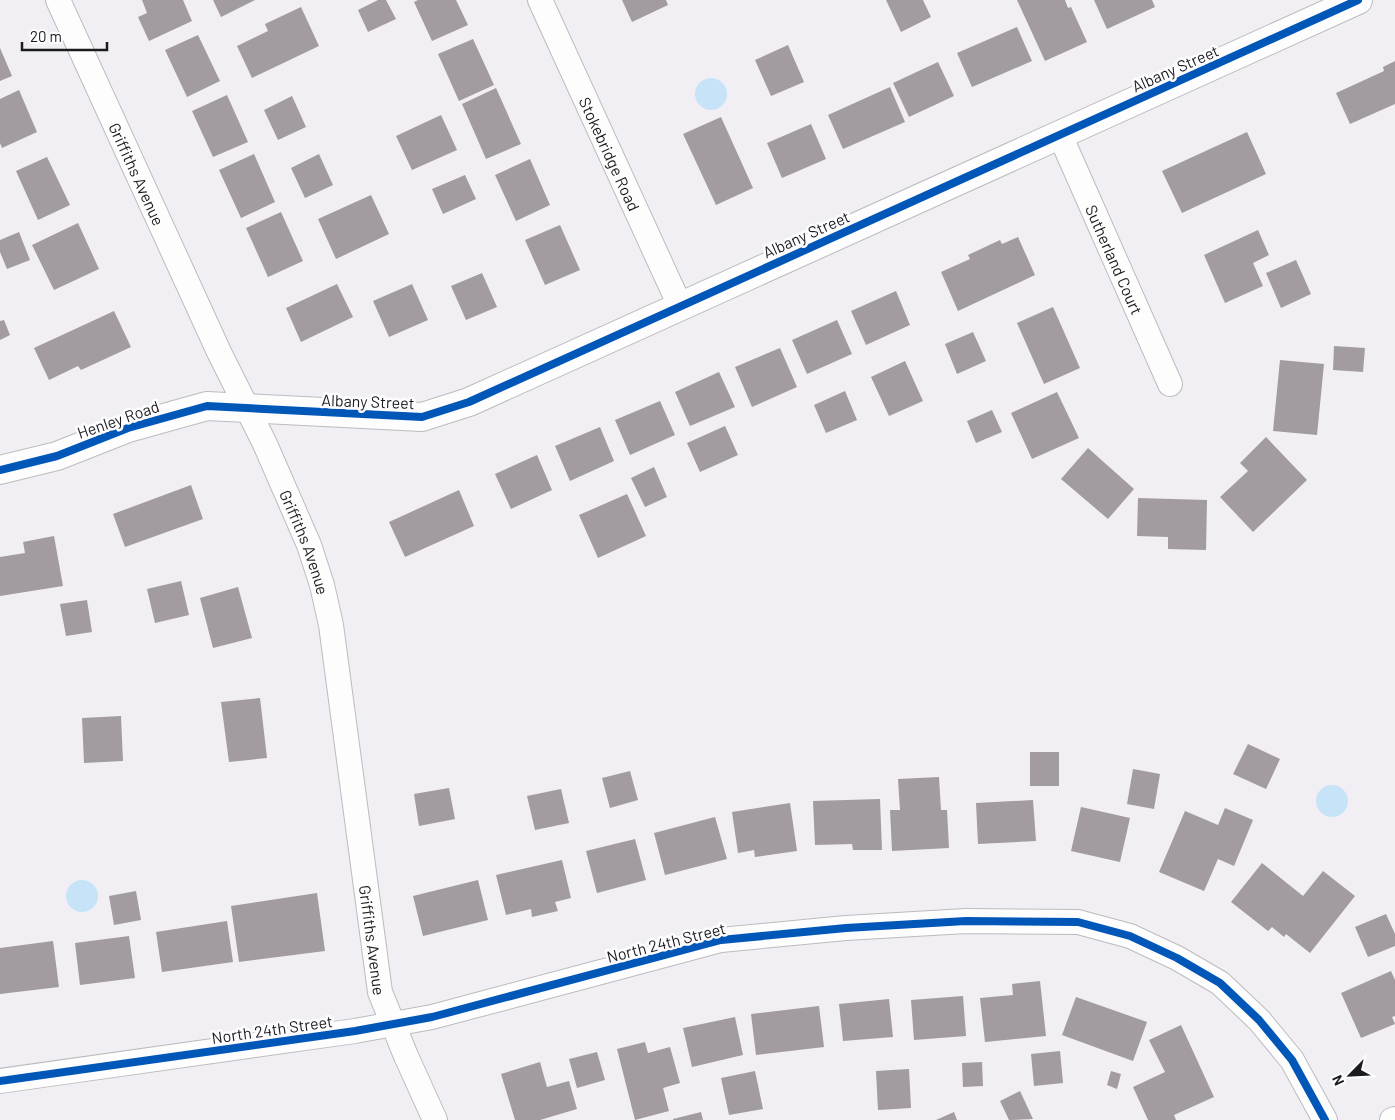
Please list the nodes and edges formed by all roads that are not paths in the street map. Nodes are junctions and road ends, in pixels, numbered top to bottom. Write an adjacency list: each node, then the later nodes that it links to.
1 (58, 0): 7 (street, Griffiths Avenue)
2 (540, 0): 5 (street, Stokebridge Road)
3 (1358, 0): 4 (street, Albany Street)
4 (1060, 135): 5 (street, Albany Street); 6 (street, Sutherland Court)
5 (680, 306): 7 (street, Albany Street)
6 (1170, 384)
7 (248, 408): 8 (street, Henley Road); 9 (street, Griffiths Avenue)
8 (0, 470)
9 (393, 1024): 10 (street, North 24th Street); 11 (street, Griffiths Avenue); 12 (street, North 24th Street)
10 (0, 1081)
11 (435, 1120)
12 (1325, 1120)

